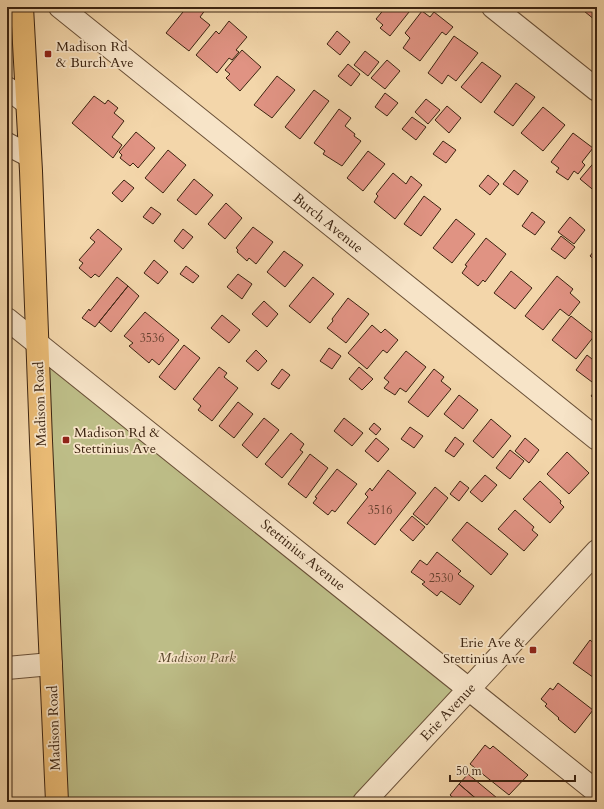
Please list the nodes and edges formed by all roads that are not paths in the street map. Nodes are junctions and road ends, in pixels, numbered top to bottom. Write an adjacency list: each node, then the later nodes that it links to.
1 (22, 7): 6 (main road, Madison Road)
2 (60, 7): 11 (street, Burch Avenue)
3 (493, 7): 5 (street)
4 (7, 88): 6 (street)
5 (597, 90)
6 (27, 103): 8 (main road, Madison Road)
7 (7, 144): 8 (street)
8 (30, 156): 10 (main road, Madison Road)
9 (7, 319): 10 (street, Stettinius Avenue)
10 (37, 344): 13 (main road, Madison Road); 15 (street, Stettinius Avenue)
11 (597, 439)
12 (597, 551): 15 (street, Erie Avenue)
13 (51, 664): 14 (street); 17 (main road, Madison Road)
14 (7, 668)
15 (470, 689): 16 (street, Stettinius Avenue); 18 (street, Erie Avenue)
16 (597, 792)
17 (57, 802)
18 (364, 802)

